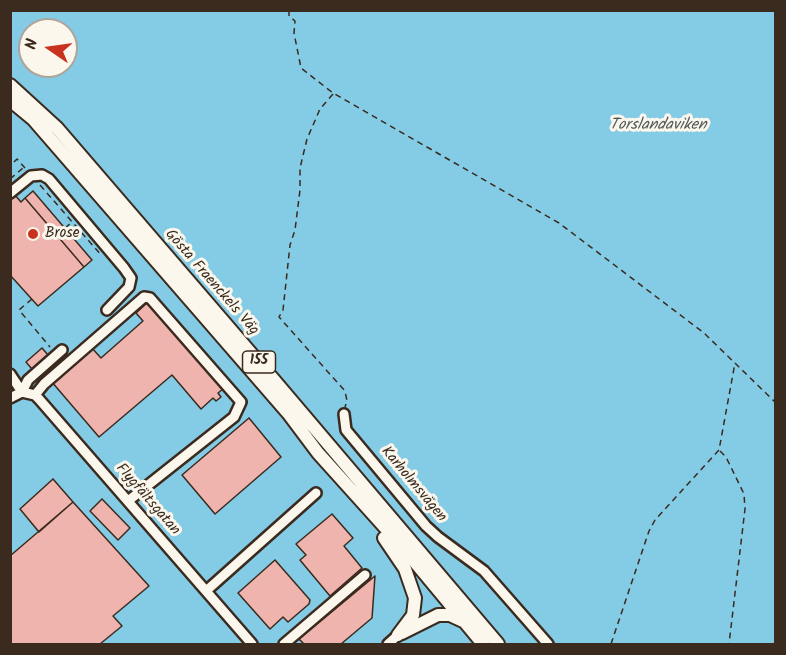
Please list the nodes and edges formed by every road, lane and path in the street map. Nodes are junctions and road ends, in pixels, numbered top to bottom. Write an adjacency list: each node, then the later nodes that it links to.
1 (289, 10): 3 (path)
2 (10, 85): 34 (main road, Gösta Fraenckels Väg / 155)
3 (333, 93): 15 (path); 21 (path)
4 (10, 100): 24 (main road, Gösta Fraenckels Väg / 155)
5 (14, 162): 7 (path)
6 (31, 176): 8 (street); 9 (path); 13 (street)
7 (10, 179)
8 (10, 193)
9 (72, 222): 10 (path); 11 (path)
10 (65, 228)
11 (107, 262)
12 (32, 299): 14 (path)
13 (107, 310)
14 (59, 352): 17 (street)
15 (735, 363): 20 (path); 22 (path)
16 (10, 374): 17 (street)
17 (22, 392): 18 (street); 19 (street)
18 (35, 395): 25 (street, Flygfältsgatan); 25 (street)
19 (10, 398)
20 (776, 403)
21 (344, 414): 35 (street, Karholmsvägen)
22 (719, 450): 36 (path); 37 (path)
23 (316, 493): 27 (street)
24 (357, 497): 28 (main road, Gösta Fraenckels Väg / 155); 29 (main road)
25 (128, 501): 27 (street, Flygfältsgatan)
26 (365, 575): 31 (street)
27 (206, 591): 30 (street, Flygfältsgatan)
28 (465, 622): 29 (main road); 33 (main road, Gösta Fraenckels Väg / 155)
29 (398, 635): 32 (street)
30 (252, 645)
31 (284, 645)
32 (388, 645)
33 (483, 645)
34 (498, 645)
35 (548, 645)
36 (612, 645)
37 (729, 645)

